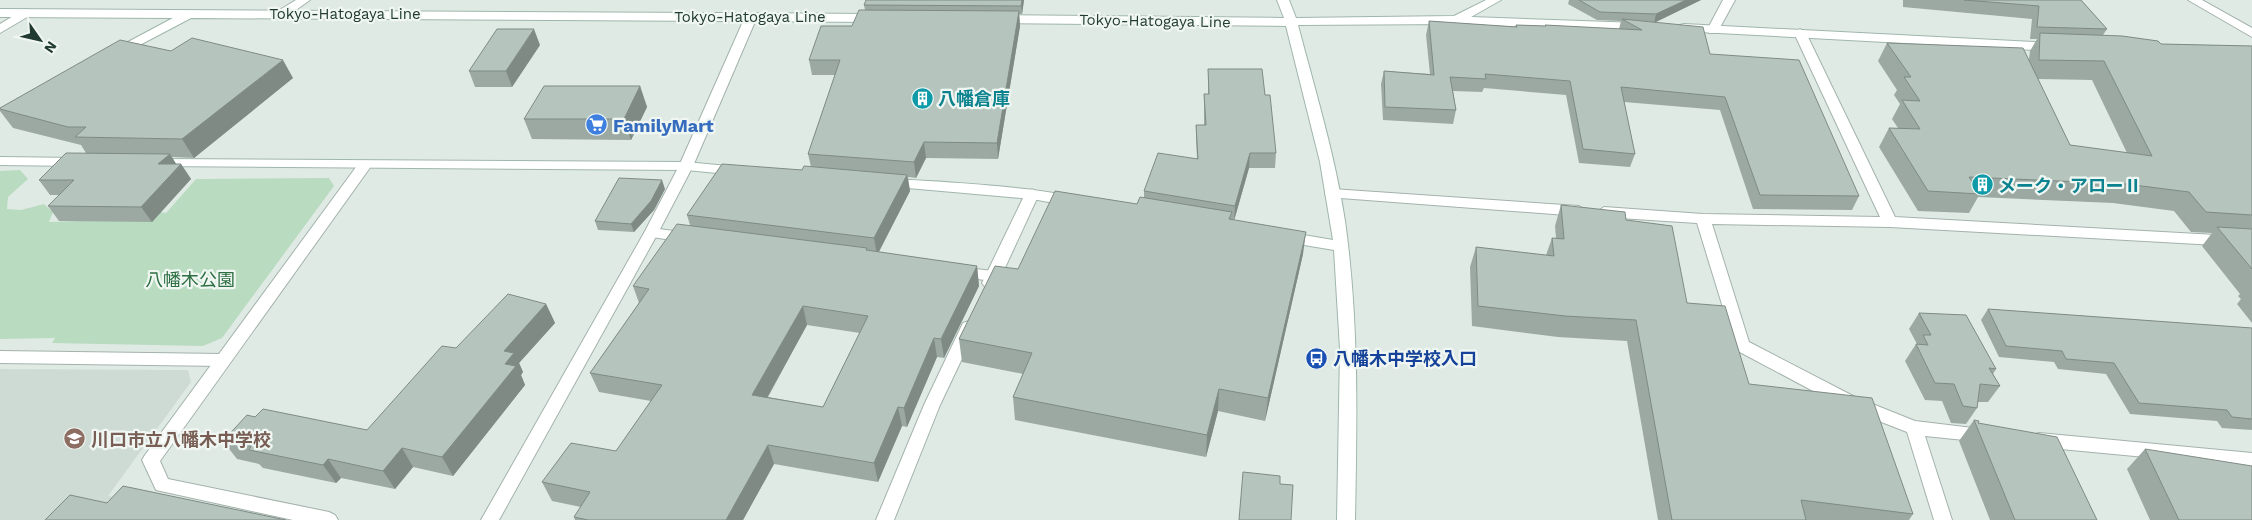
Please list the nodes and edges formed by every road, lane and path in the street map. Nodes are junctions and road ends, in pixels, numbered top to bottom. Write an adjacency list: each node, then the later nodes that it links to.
1 (304, 0): 9 (street)
2 (1283, 0): 14 (street)
3 (1494, 0): 13 (street, Tokyo-Hatogaya Line)
4 (1729, 0): 18 (street)
5 (2194, 0): 20 (street)
6 (0, 13): 7 (street, Tokyo-Hatogaya Line)
7 (25, 13): 8 (street, Tokyo-Hatogaya Line); 17 (street)
8 (188, 14): 9 (street, Tokyo-Hatogaya Line); 22 (street)
9 (282, 14): 10 (street, Tokyo-Hatogaya Line)
10 (751, 17): 11 (street, Tokyo-Hatogaya Line); 27 (street)
11 (891, 18)
12 (991, 19): 14 (street, Tokyo-Hatogaya Line)
13 (1454, 20): 14 (street, Tokyo-Hatogaya Line); 15 (street)
14 (1291, 22): 31 (street)
15 (1653, 27)
16 (1673, 28): 18 (street)
17 (0, 29)
18 (1713, 30): 19 (street)
19 (1800, 33): 21 (street); 34 (street)
20 (2252, 33)
21 (2062, 47)
22 (101, 61)
23 (0, 161): 24 (street)
24 (89, 162)
25 (138, 163): 26 (street)
26 (364, 166): 27 (street); 45 (street)
27 (686, 166): 28 (street); 35 (street)
28 (755, 172)
29 (874, 182): 30 (street)
30 (1032, 194): 32 (street); 41 (street)
31 (1332, 194): 33 (street); 39 (street)
32 (1090, 204)
33 (1702, 219): 34 (street); 46 (street)
34 (1890, 222): 38 (street)
35 (651, 233): 37 (street); 51 (street)
36 (1274, 235): 39 (street)
37 (700, 240)
38 (2252, 242)
39 (1341, 246): 53 (street)
40 (944, 270): 41 (street)
41 (993, 276): 42 (street)
42 (985, 293)
43 (977, 310): 52 (street)
44 (0, 357): 45 (street)
45 (223, 360): 50 (street)
46 (1914, 428): 47 (street); 54 (street)
47 (2004, 437)
48 (2023, 439): 49 (street)
49 (2252, 460)
50 (329, 520)
51 (490, 520)
52 (885, 520)
53 (1346, 520)
54 (1943, 520)

